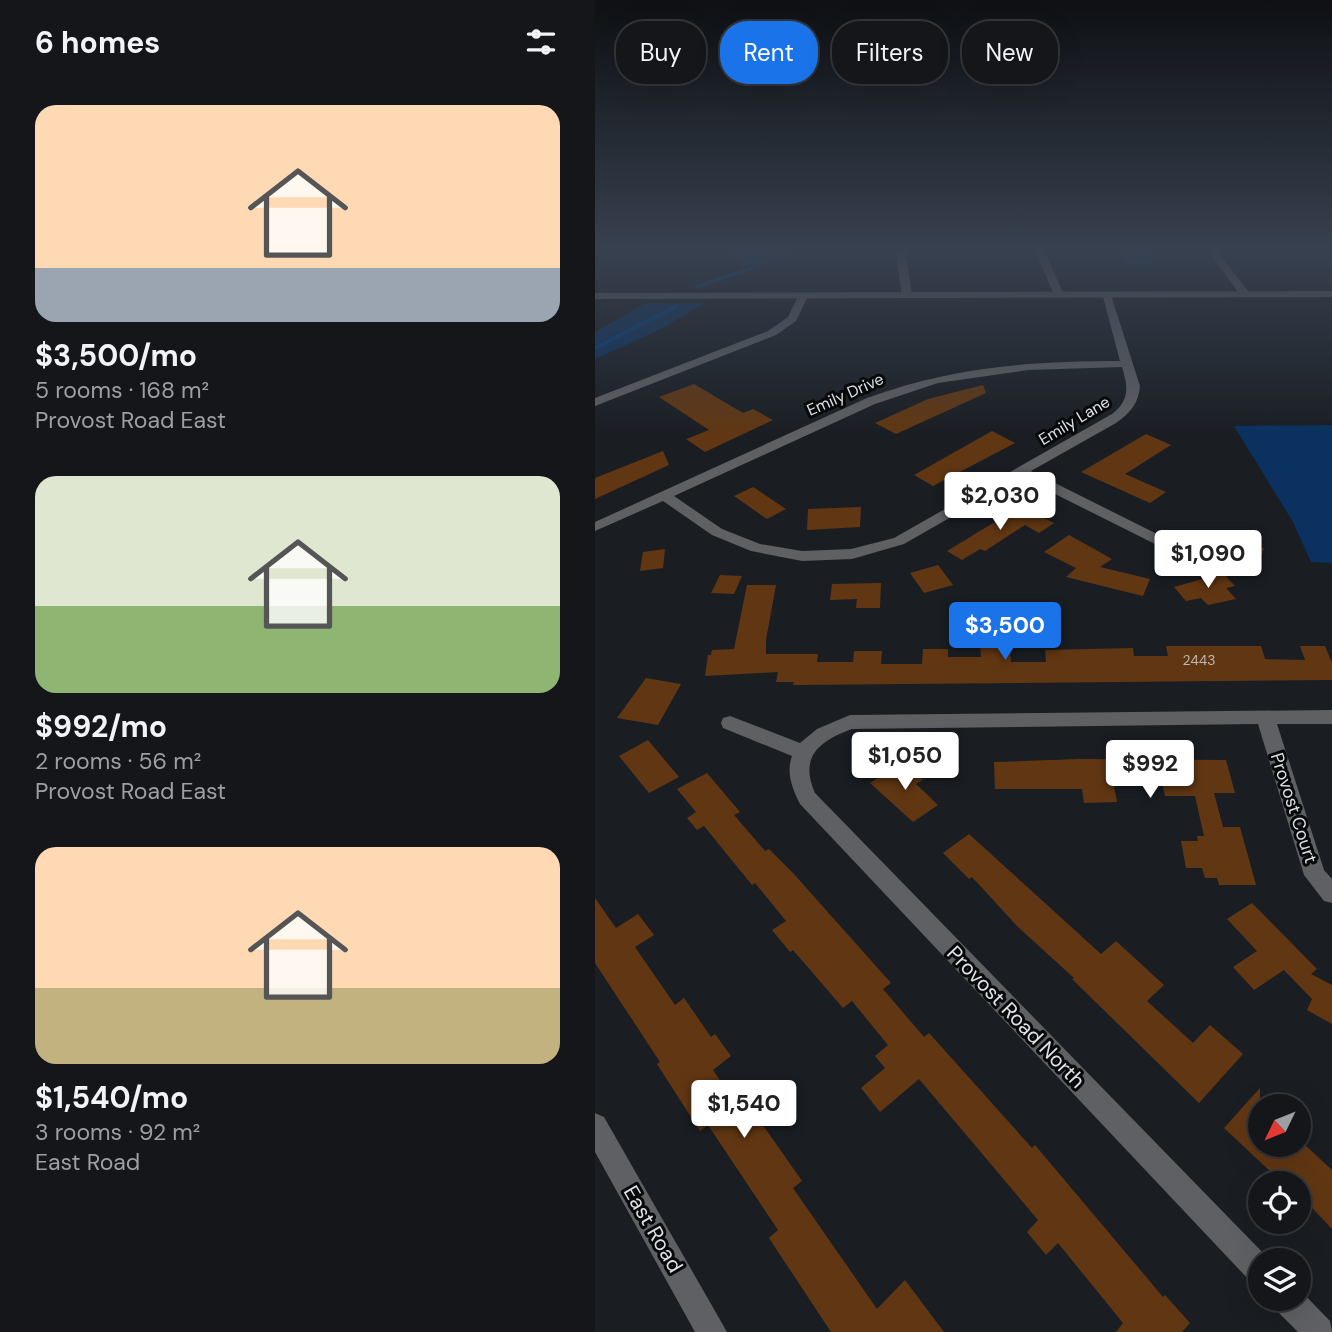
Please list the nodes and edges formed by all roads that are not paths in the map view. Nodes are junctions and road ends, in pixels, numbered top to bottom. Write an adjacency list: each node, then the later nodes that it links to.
1 (795, 312): 4 (street)
2 (1111, 312): 3 (street, Emily Lane)
3 (1127, 364): 5 (street, Emily Lane); 6 (street, Emily Drive)
4 (595, 402)
5 (1022, 472): 6 (street, Emily Lane); 8 (street)
6 (664, 496): 7 (street, Emily Drive)
7 (595, 527)
8 (1166, 544)
9 (1265, 717): 10 (street); 12 (street); 13 (street, Provost Court)
10 (1332, 717)
11 (730, 723): 12 (street)
12 (802, 752): 15 (street, Provost Road North)
13 (1332, 894)
14 (595, 1126): 17 (street, East Road)
15 (1248, 1258)
16 (1298, 1311): 18 (street)
17 (712, 1332)
18 (1318, 1332)

